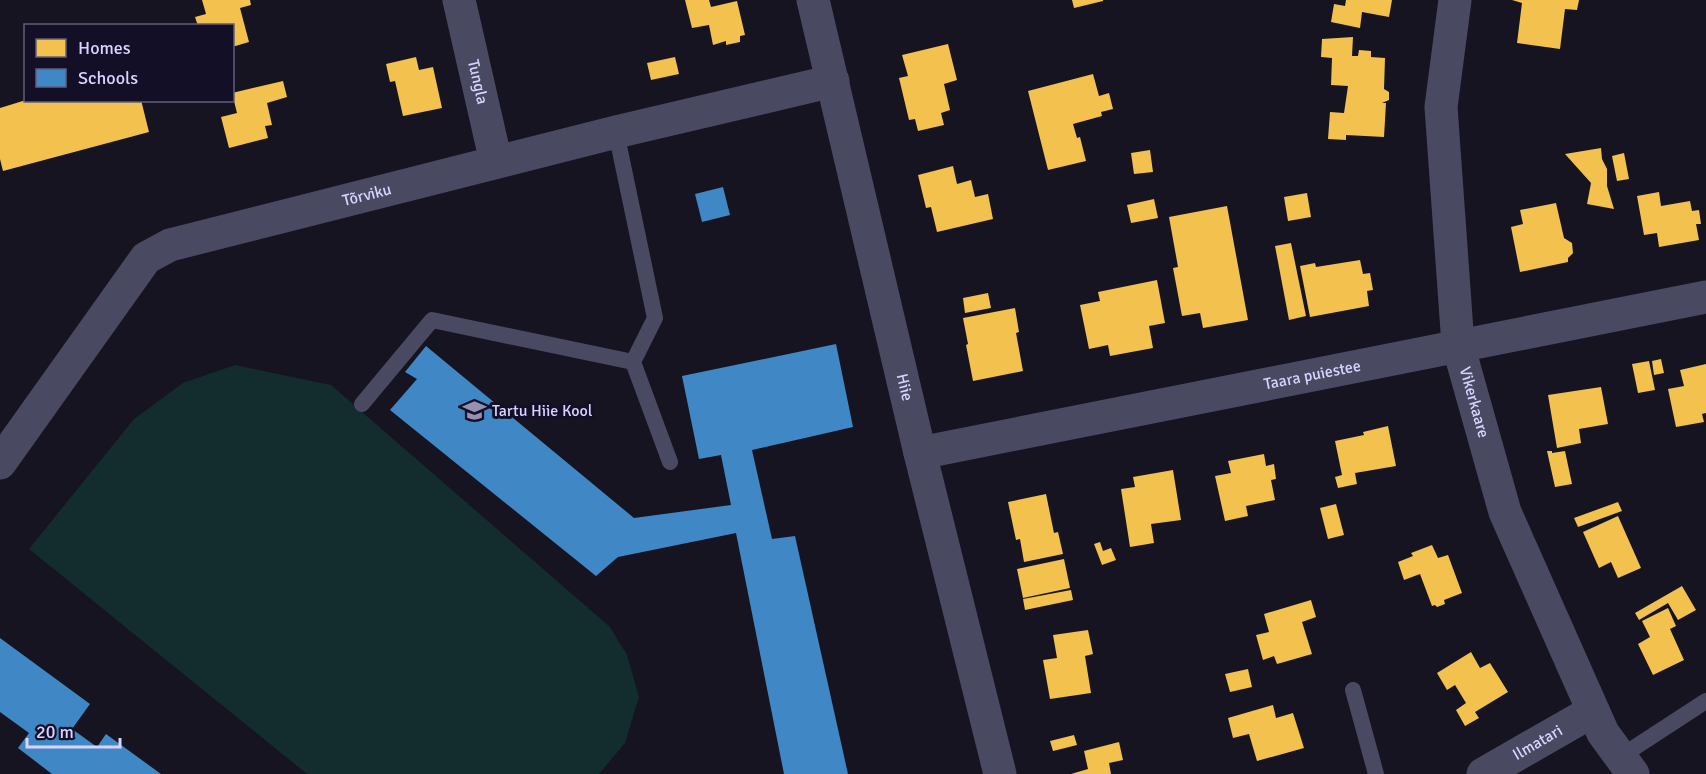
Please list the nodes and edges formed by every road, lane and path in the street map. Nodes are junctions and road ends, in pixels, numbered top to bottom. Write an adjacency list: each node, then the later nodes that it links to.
1 (459, 0): 6 (street, Tungla)
2 (813, 0): 4 (street, Hiie)
3 (1455, 0): 8 (street, Vikerkaare)
4 (833, 81): 5 (street, Tõrviku); 11 (street, Hiie)
5 (616, 132): 6 (street, Tõrviku); 9 (lane)
6 (496, 162): 13 (street, Tõrviku)
7 (1706, 297): 8 (street, Taara puiestee)
8 (1458, 345): 11 (street, Taara puiestee); 16 (street, Vikerkaare)
9 (633, 362): 10 (lane); 12 (lane)
10 (362, 404)
11 (920, 453): 18 (street, Hiie)
12 (670, 462)
13 (0, 463)
14 (1353, 690): 19 (lane)
15 (1706, 701): 17 (lane)
16 (1593, 711): 17 (street, Vikerkaare); 20 (street, Ilmatari)
17 (1626, 765)
18 (1000, 774)
19 (1376, 774)
20 (1483, 774)

